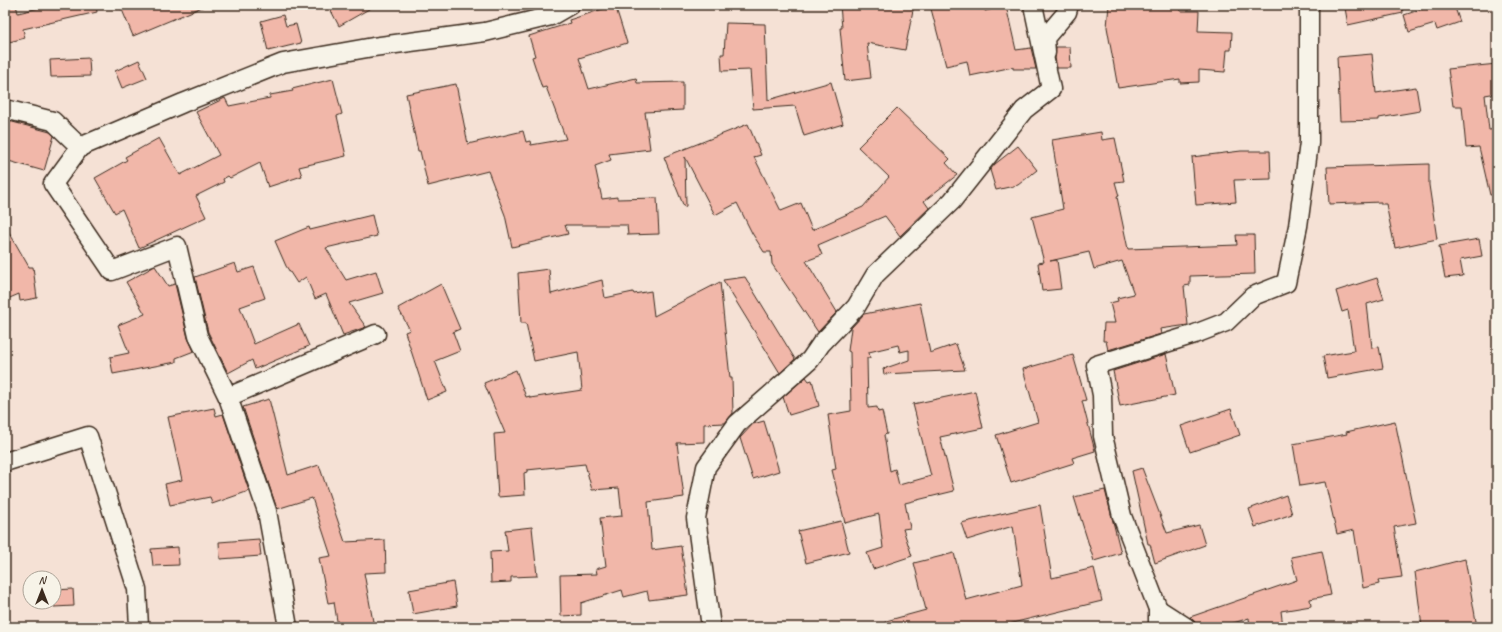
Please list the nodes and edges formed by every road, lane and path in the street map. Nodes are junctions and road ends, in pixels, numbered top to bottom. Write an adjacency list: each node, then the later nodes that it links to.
1 (570, 5): 7 (street)
2 (1033, 5): 5 (street)
3 (1069, 5): 5 (street)
4 (1310, 5): 11 (street)
5 (1049, 84): 14 (street)
6 (5, 109): 7 (street)
7 (80, 147): 9 (street)
8 (376, 334): 9 (street)
9 (228, 397): 13 (street)
10 (5, 462): 12 (street)
11 (1158, 609): 15 (street); 16 (street)
12 (140, 627)
13 (288, 627)
14 (711, 627)
15 (1158, 627)
16 (1186, 627)

